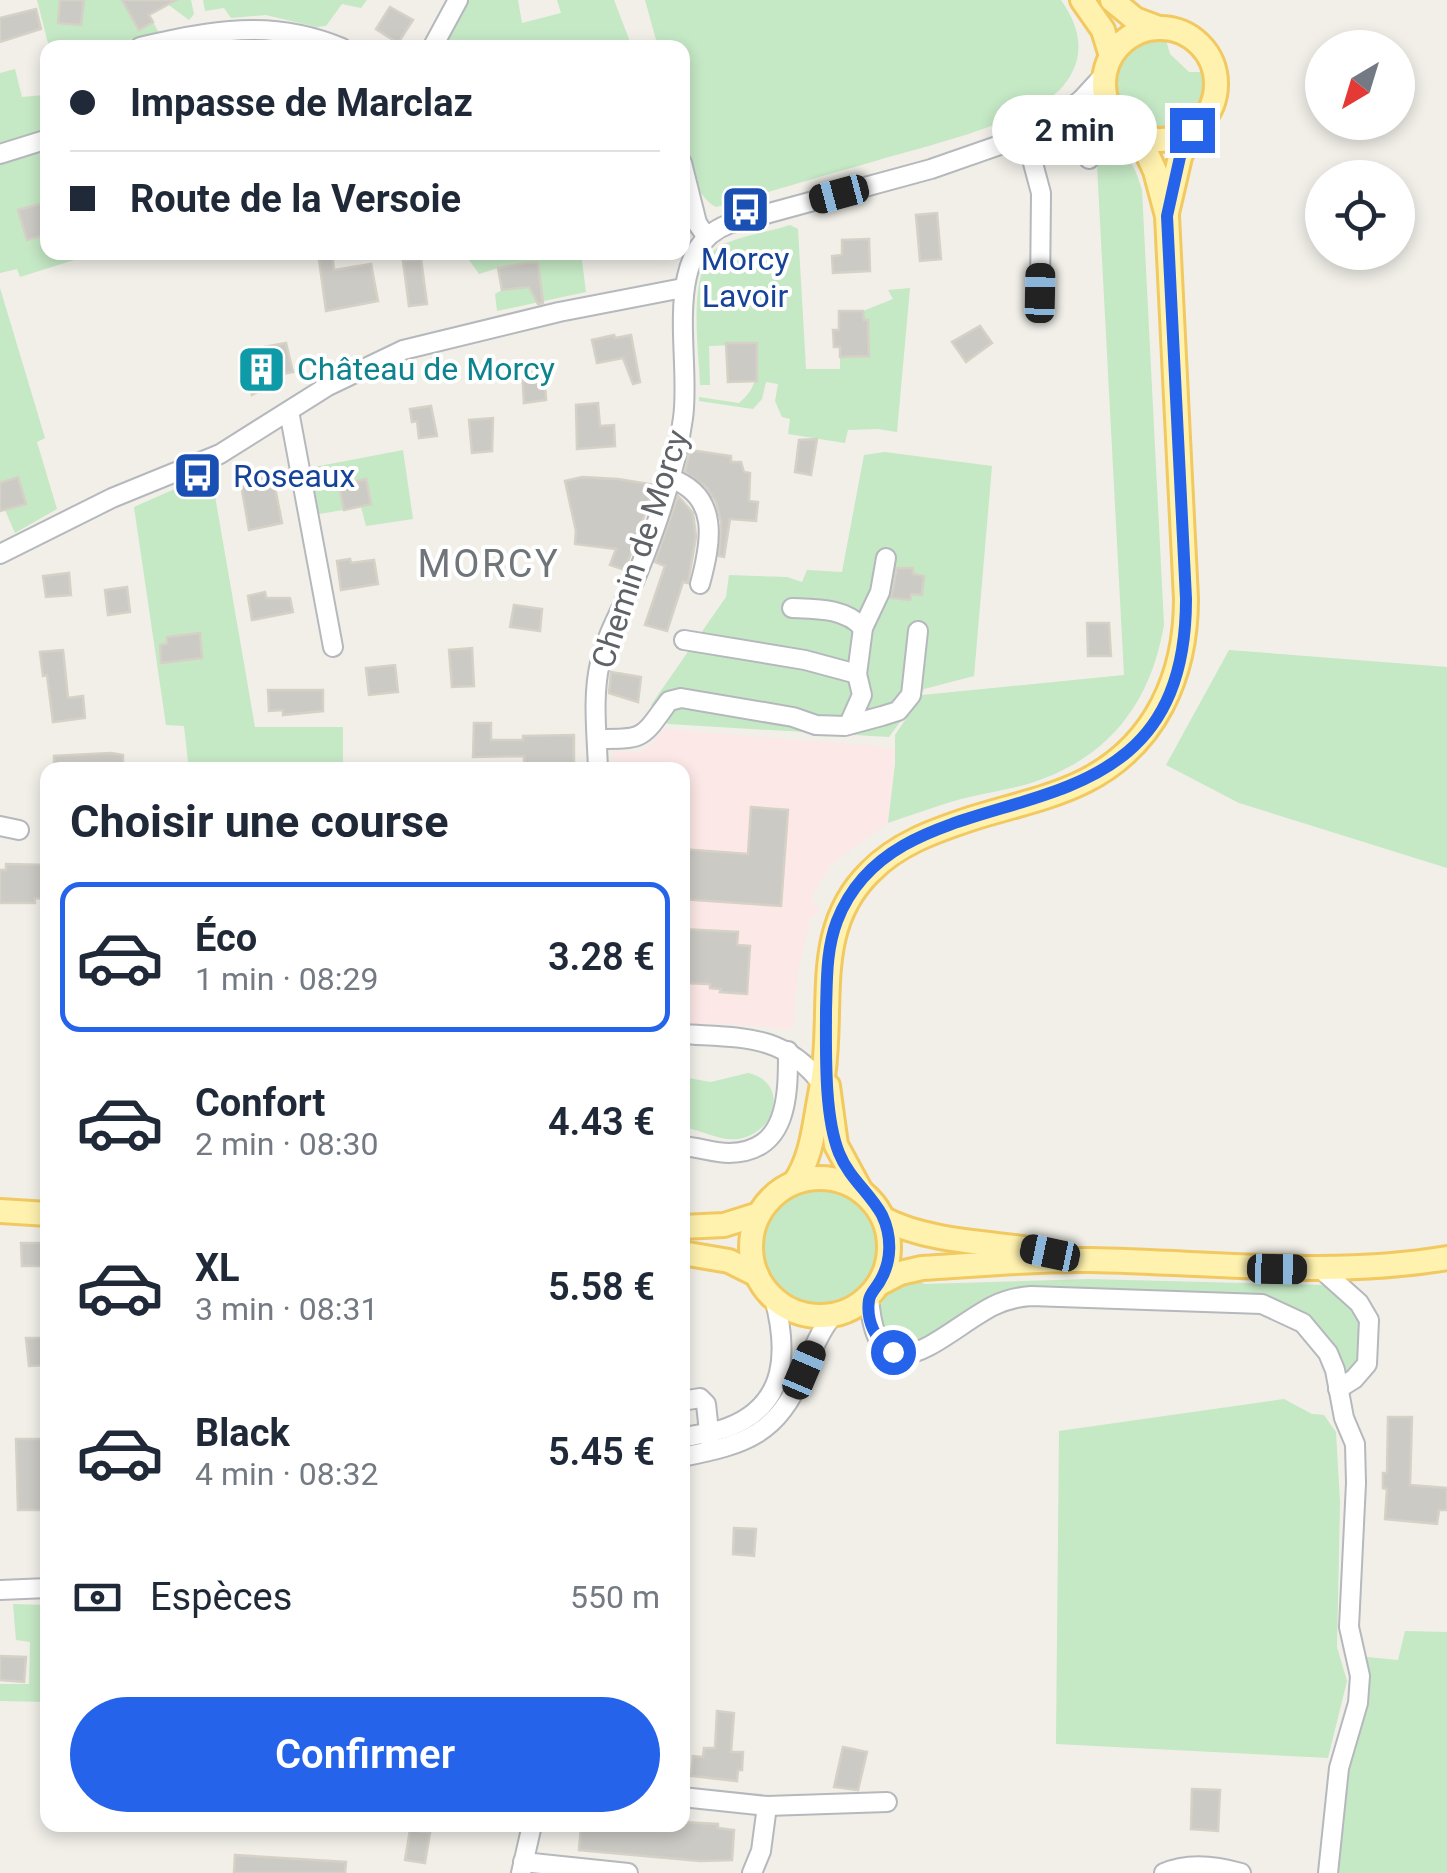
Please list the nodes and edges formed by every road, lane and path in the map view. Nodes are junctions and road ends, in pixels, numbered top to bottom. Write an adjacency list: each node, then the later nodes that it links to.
1 (458, 0): 7 (street)
2 (1082, 0): 8 (main road)
3 (1112, 0): 4 (main road)
4 (1159, 28): 8 (main road); 11 (main road)
5 (171, 40): 6 (street)
6 (314, 40)
7 (436, 40)
8 (1108, 65): 9 (street); 12 (main road)
9 (1082, 99): 10 (street); 13 (street)
10 (1080, 128): 12 (street); 13 (street); 16 (street)
11 (1192, 130): 12 (main road); 18 (main road)
12 (1132, 132): 18 (main road)
13 (1035, 134): 19 (street); 21 (street)
14 (40, 142): 15 (street)
15 (0, 154)
16 (1089, 159)
17 (690, 195): 19 (street)
18 (1167, 216): 38 (main road)
19 (706, 236): 20 (street)
20 (684, 288): 22 (street); 23 (street, Chemin de Morcy)
21 (1040, 293)
22 (289, 411): 24 (street); 31 (street)
23 (669, 478): 26 (street); 34 (street, Chemin de Morcy)
24 (0, 554)
25 (886, 558): 28 (street)
26 (700, 584)
27 (792, 608): 28 (street)
28 (863, 628): 32 (street)
29 (918, 631): 33 (street)
30 (684, 640): 32 (street)
31 (332, 646)
32 (857, 674): 33 (street)
33 (849, 724): 34 (street)
34 (597, 739): 35 (street, Chemin de Morcy)
35 (598, 762)
36 (690, 1035): 37 (street)
37 (788, 1051): 38 (street); 39 (street)
38 (823, 1072): 40 (main road); 41 (main road)
39 (690, 1147)
40 (795, 1182): 41 (main road); 46 (main road)
41 (861, 1190): 47 (main road)
42 (0, 1200): 43 (main road)
43 (40, 1202)
44 (0, 1211): 45 (main road)
45 (40, 1214)
46 (759, 1214): 48 (main road); 53 (main road)
47 (884, 1219): 51 (main road); 54 (main road)
48 (690, 1227)
49 (690, 1254): 53 (main road)
50 (1447, 1258): 52 (main road)
51 (1087, 1260): 52 (main road); 54 (main road)
52 (1321, 1269): 57 (street)
53 (757, 1274): 55 (main road)
54 (874, 1290): 56 (main road); 57 (street)
55 (774, 1298): 56 (main road); 60 (street)
56 (833, 1315): 60 (street)
57 (1338, 1388): 69 (street)
58 (690, 1401): 60 (street)
59 (690, 1439): 60 (street)
60 (710, 1442): 61 (street)
61 (690, 1453)
62 (40, 1588): 63 (street)
63 (0, 1590)
64 (690, 1798): 66 (street)
65 (886, 1802): 66 (street)
66 (766, 1806): 71 (street)
67 (530, 1832): 68 (street)
68 (522, 1868): 70 (street)
69 (1327, 1872)
70 (628, 1873)
71 (752, 1873)
72 (1164, 1873): 73 (street)
73 (1241, 1873)

